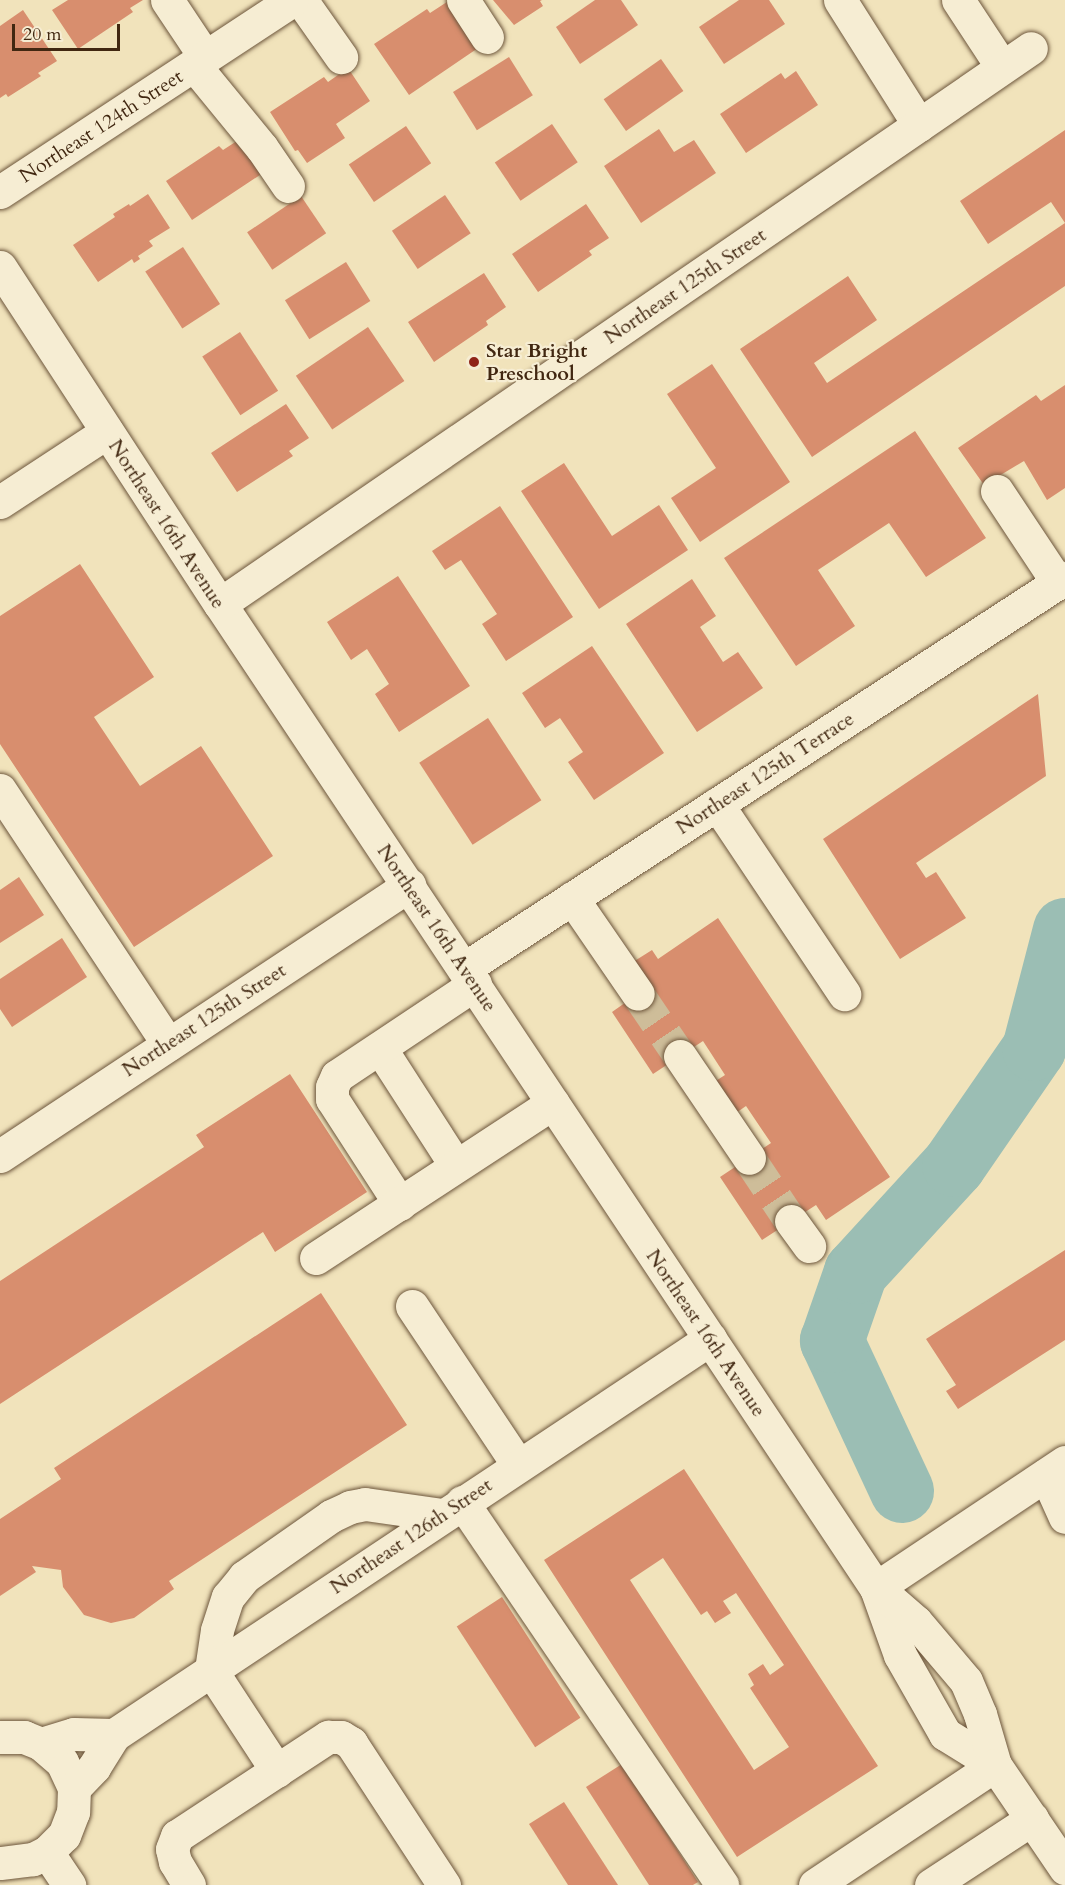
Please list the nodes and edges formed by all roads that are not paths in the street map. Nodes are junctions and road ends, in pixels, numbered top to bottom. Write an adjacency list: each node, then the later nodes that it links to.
1 (167, 0): 10 (street)
2 (292, 0): 10 (street, Northeast 124th Street)
3 (301, 0): 9 (street)
4 (463, 0): 7 (street)
5 (840, 0): 12 (street)
6 (958, 0): 11 (street)
7 (487, 37)
8 (1031, 48): 11 (street, Northeast 125th Street)
9 (341, 57)
10 (199, 61): 13 (street); 14 (street, Northeast 124th Street)
11 (1002, 67): 12 (street, Northeast 125th Street)
12 (919, 124): 20 (street, Northeast 125th Street)
13 (288, 186)
14 (0, 192)
15 (0, 267): 16 (street, Northeast 16th Avenue)
16 (107, 432): 18 (street); 20 (street, Northeast 16th Avenue)
17 (997, 491): 19 (street)
18 (0, 502)
19 (1061, 580): 22 (street, Northeast 125th Terrace)
20 (220, 604): 24 (street, Northeast 16th Avenue)
21 (0, 790): 23 (street)
22 (717, 804): 25 (street, Northeast 125th Terrace); 28 (street)
23 (9, 822): 29 (street)
24 (410, 885): 26 (street, Northeast 16th Avenue); 29 (street, Northeast 125th Street)
25 (573, 898): 26 (street, Northeast 125th Terrace); 27 (street)
26 (470, 976): 30 (street, Northeast 125th Terrace); 32 (street, Northeast 16th Avenue)
27 (638, 994)
28 (844, 994)
29 (168, 1044): 33 (street, Northeast 125th Street)
30 (380, 1048): 35 (street); 36 (street, Northeast 125th Terrace)
31 (680, 1056): 34 (street)
32 (553, 1103): 35 (street); 39 (street, Northeast 16th Avenue)
33 (0, 1156)
34 (749, 1158)
35 (456, 1166): 36 (street)
36 (400, 1204): 37 (street)
37 (316, 1258)
38 (412, 1305): 40 (street)
39 (710, 1339): 40 (street, Northeast 126th Street); 44 (street, Northeast 16th Avenue)
40 (518, 1465): 42 (street, Northeast 126th Street)
41 (1055, 1469): 43 (street); 44 (street)
42 (452, 1509): 45 (street, Northeast 126th Street); 45 (street); 57 (street)
43 (1065, 1517)
44 (876, 1588): 48 (street, Northeast 16th Avenue); 48 (street, Northeast 16th Avenue)
45 (211, 1670): 46 (street, Northeast 126th Street); 49 (street)
46 (114, 1735): 47 (street); 50 (street, Northeast 126th Street)
47 (16, 1737): 50 (street)
48 (995, 1765): 51 (street, Northeast 16th Avenue); 58 (street)
49 (277, 1771): 55 (street); 56 (street)
50 (74, 1788): 54 (street)
51 (1032, 1819): 53 (street, Northeast 16th Avenue); 59 (street)
52 (0, 1863): 54 (street)
53 (1065, 1868)
54 (58, 1869)
55 (189, 1885)
56 (444, 1885)
57 (722, 1885)
58 (815, 1885)
59 (931, 1885)

